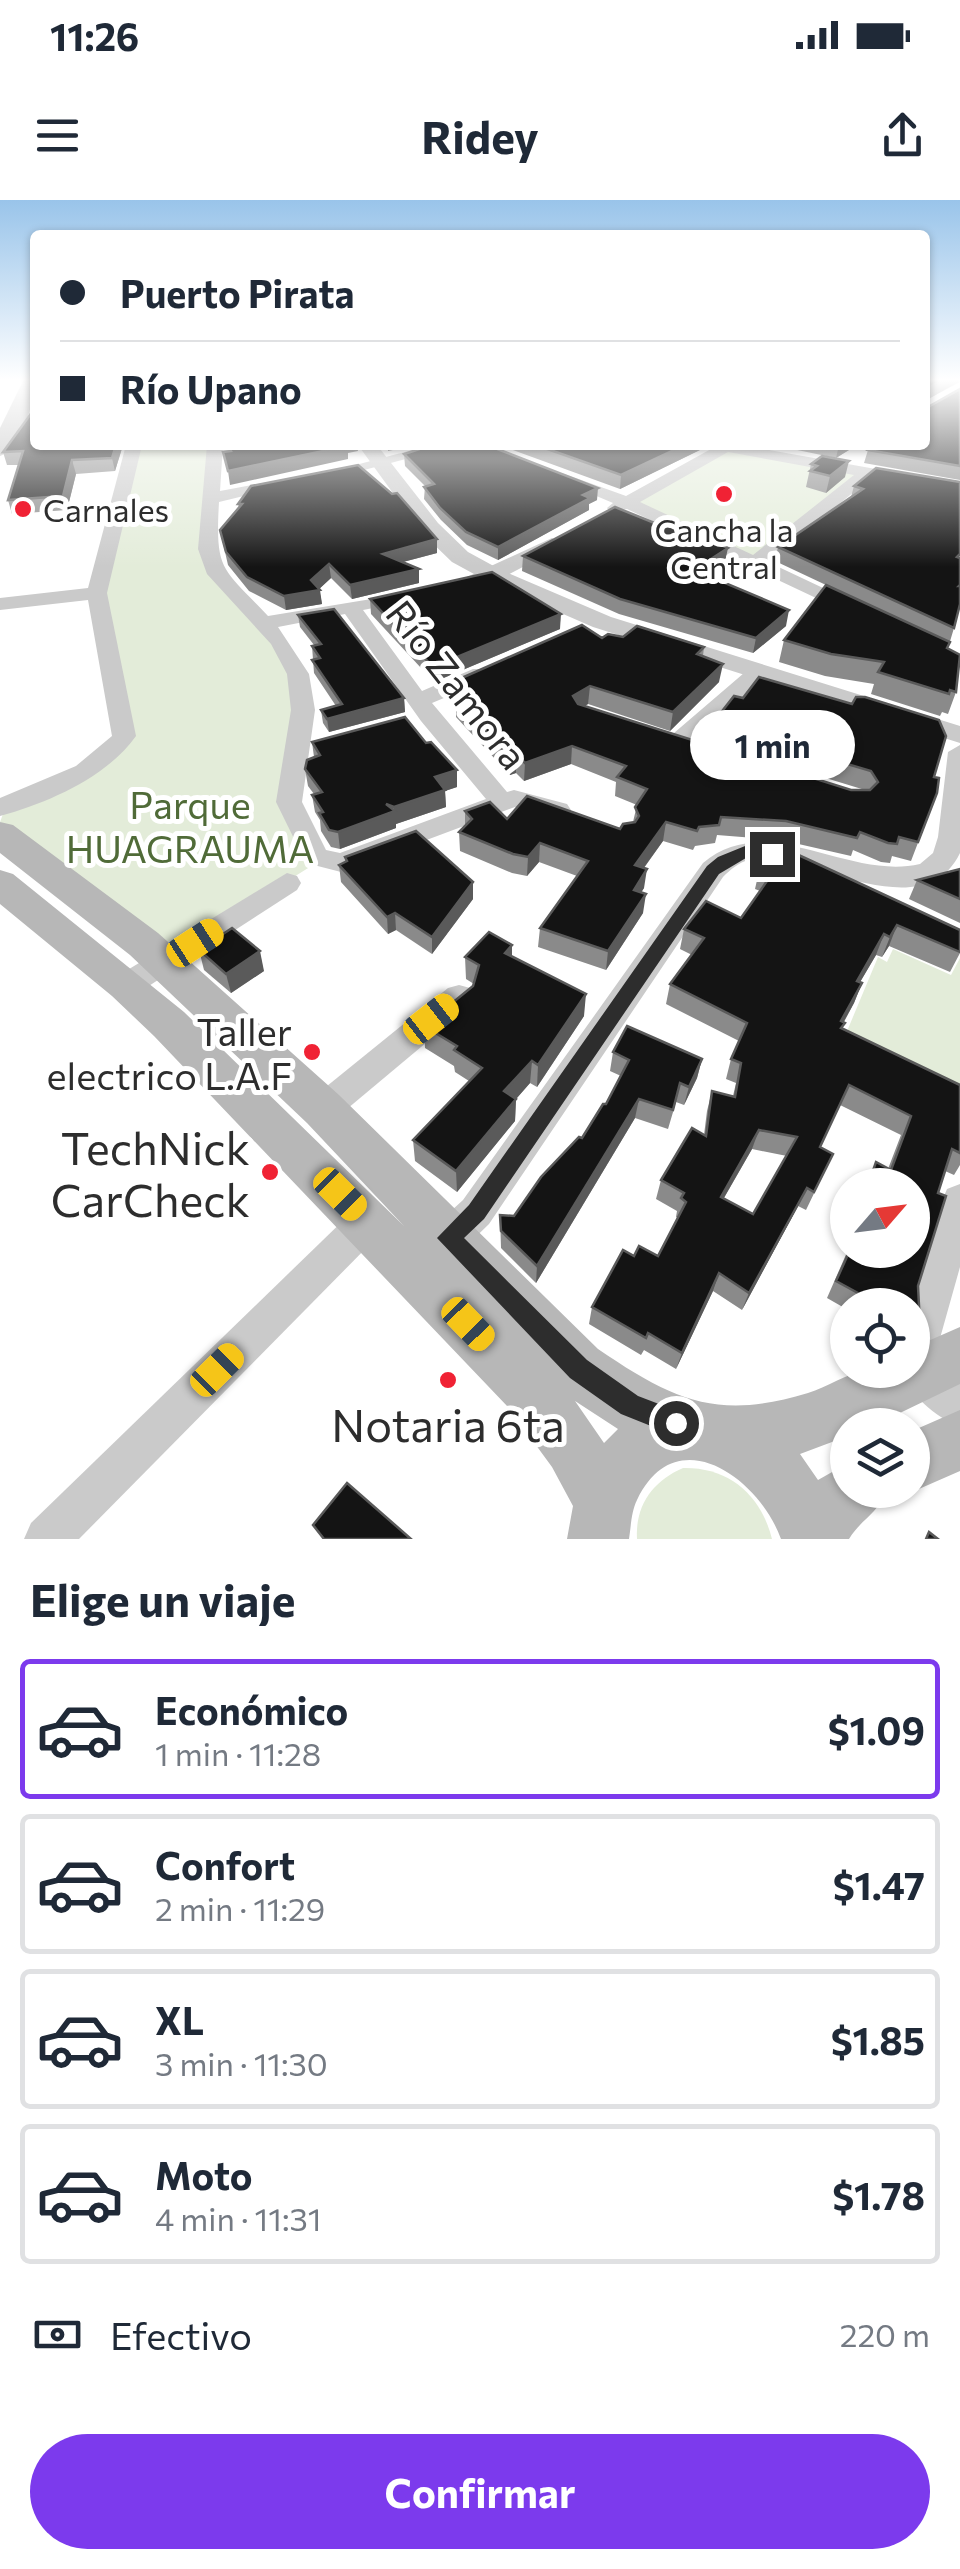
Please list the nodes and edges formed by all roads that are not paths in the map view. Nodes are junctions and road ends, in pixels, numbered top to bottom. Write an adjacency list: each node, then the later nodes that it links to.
1 (133, 450): 21 (street)
2 (214, 450): 13 (street)
3 (413, 450): 7 (street)
4 (716, 450): 14 (street)
5 (745, 450): 8 (street)
6 (864, 452): 8 (street)
7 (375, 455): 11 (street); 19 (street)
8 (840, 467): 10 (street)
9 (542, 470): 14 (street)
10 (868, 472): 12 (street); 18 (street)
11 (258, 489): 13 (street); 17 (street)
12 (960, 490)
13 (212, 498): 17 (street)
14 (628, 502): 15 (street); 18 (street)
15 (596, 519)
16 (566, 536): 19 (street)
17 (207, 544): 27 (street)
18 (755, 562): 25 (street)
19 (492, 575): 20 (street); 26 (street)
20 (454, 584)
21 (97, 593): 23 (street); 39 (street)
22 (420, 593): 24 (street)
23 (0, 604)
24 (352, 609): 27 (street); 31 (street, Río Zamora)
25 (874, 620)
26 (602, 622): 28 (street); 30 (street)
27 (261, 624): 36 (street)
28 (568, 636)
29 (502, 665): 31 (street)
30 (758, 672): 33 (street); 37 (street)
31 (419, 713): 38 (street, Río Zamora)
32 (960, 726): 33 (street)
33 (959, 735): 35 (street)
34 (329, 744): 36 (street)
35 (960, 751): 42 (street)
36 (294, 753): 38 (street)
37 (728, 760)
38 (501, 801): 40 (street, Río Zamora)
39 (0, 808)
40 (583, 820)
41 (0, 834): 47 (main road)
42 (955, 842): 43 (street)
43 (792, 858): 46 (street); 52 (street)
44 (287, 883): 47 (street)
45 (0, 884): 47 (main road)
46 (880, 904)
47 (146, 974): 49 (main road); 51 (main road)
48 (459, 998): 49 (street)
49 (322, 1109): 52 (main road)
50 (960, 1200): 53 (street)
51 (367, 1222): 52 (main road); 59 (street)
52 (432, 1255): 54 (main road); 58 (main road)
53 (947, 1378): 54 (main road)
54 (716, 1435): 58 (main road); 60 (main road)
55 (960, 1440): 56 (main road)
56 (930, 1454)
57 (833, 1508): 60 (main road)
58 (594, 1523)
59 (48, 1539)
60 (813, 1539)

